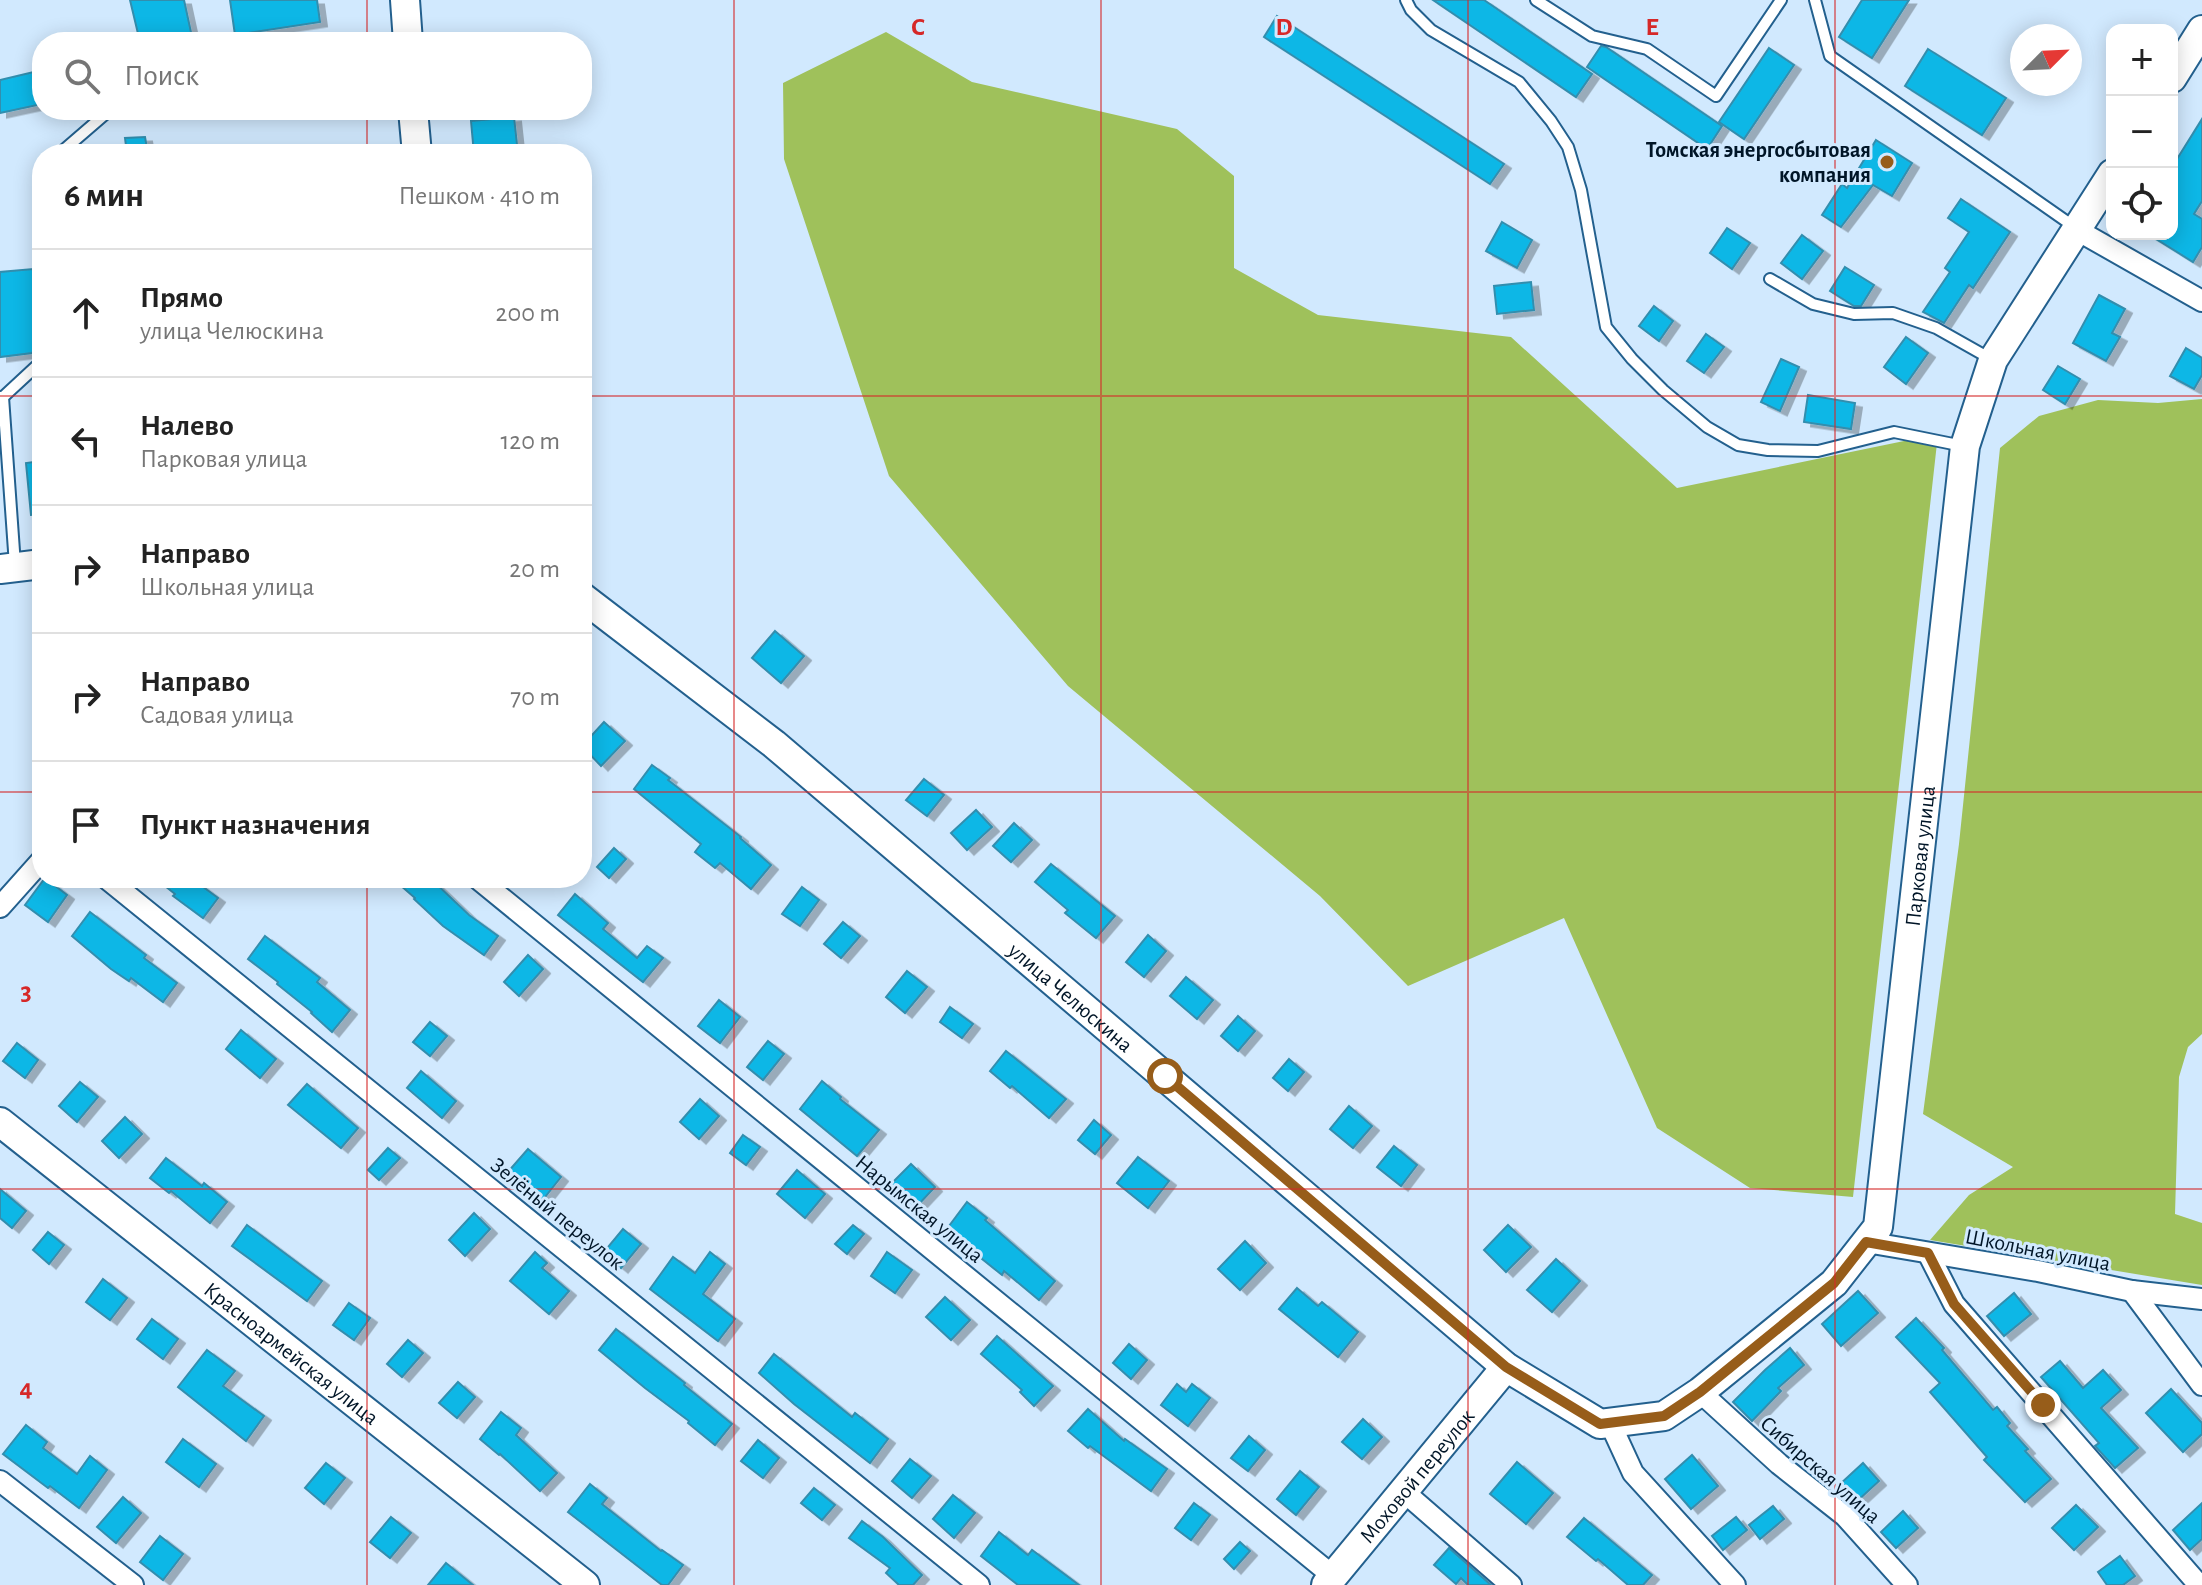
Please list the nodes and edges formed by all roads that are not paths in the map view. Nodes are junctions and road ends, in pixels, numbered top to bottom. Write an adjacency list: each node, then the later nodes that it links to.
1 (405, 0): 7 (street)
2 (1406, 0): 20 (lane)
3 (1536, 0): 4 (lane)
4 (1781, 0)
5 (1815, 0): 14 (lane)
6 (2202, 30): 8 (street)
7 (407, 32)
8 (2178, 68)
9 (98, 120): 11 (lane)
10 (414, 120): 12 (street)
11 (71, 144)
12 (416, 144)
13 (2106, 184): 14 (street, Парковая улица)
14 (2077, 230): 16 (street); 17 (street, Парковая улица)
15 (1770, 279): 17 (lane)
16 (2202, 301)
17 (1993, 360): 20 (street, Парковая улица)
18 (32, 370): 19 (lane)
19 (2, 397): 21 (lane)
20 (1965, 446): 28 (street, Парковая улица)
21 (19, 567)
22 (592, 605): 32 (street, улица Челюскина)
23 (32, 871): 26 (street)
24 (118, 888): 41 (street, Зелёный переулок)
25 (489, 888): 38 (street, Нарымская улица)
26 (0, 907)
27 (0, 1122): 40 (street, Красноармейская улица)
28 (1866, 1242): 29 (street, Школьная улица); 34 (street, Парковая улица)
29 (1928, 1253): 30 (street, Школьная улица); 45 (street)
30 (2132, 1291): 31 (street, Школьная улица); 33 (street)
31 (2202, 1299)
32 (1506, 1367): 35 (street, улица Челюскина); 37 (street, Моховой переулок)
33 (2202, 1385)
34 (1700, 1392): 35 (street, Парковая улица); 44 (street, Сибирская улица)
35 (1605, 1424): 43 (street)
36 (0, 1481): 39 (street)
37 (1403, 1491): 38 (street, Моховой переулок); 42 (street)
38 (1330, 1580)
39 (133, 1585)
40 (585, 1585)
41 (979, 1585)
42 (1511, 1585)
43 (1735, 1585)
44 (1907, 1585)
45 (2199, 1585)

